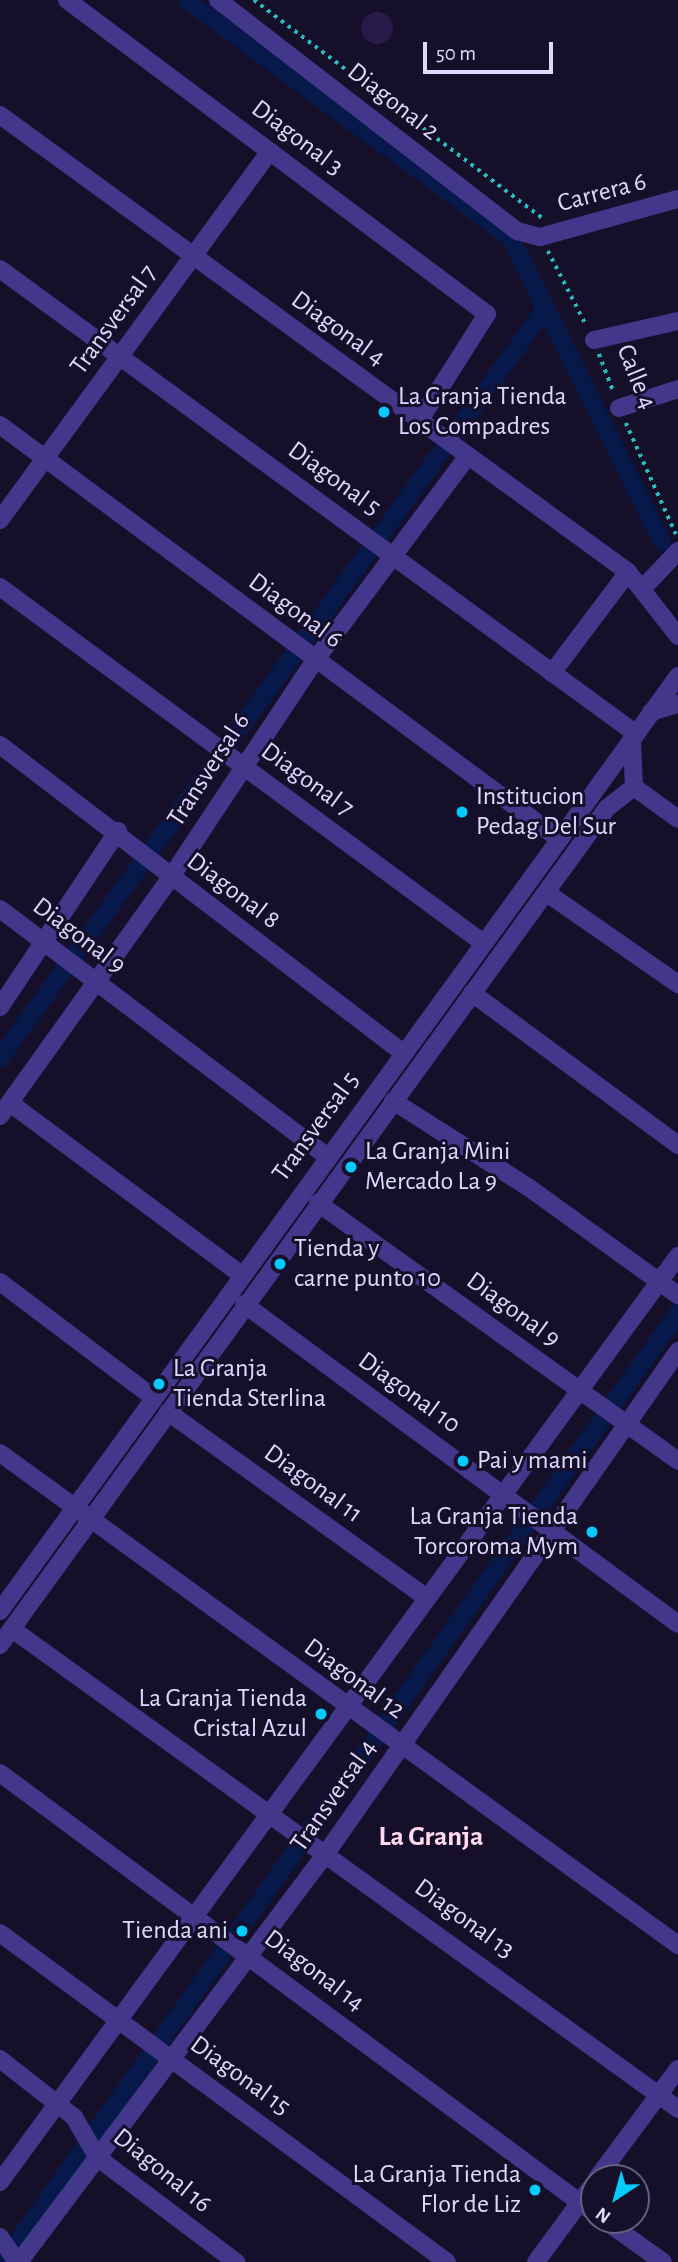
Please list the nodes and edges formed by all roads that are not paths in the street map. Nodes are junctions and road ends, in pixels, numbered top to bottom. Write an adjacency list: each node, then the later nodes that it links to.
1 (67, 0): 4 (street, Diagonal 3)
2 (218, 0): 6 (street, Diagonal 2)
3 (0, 115): 7 (street, Diagonal 4)
4 (271, 151): 7 (street, Transversal 7); 14 (street, Diagonal 3)
5 (678, 199): 6 (street, Carrera 6)
6 (540, 237)
7 (193, 256): 11 (street, Transversal 7); 14 (street, Diagonal 4)
8 (0, 269): 11 (street, Diagonal 5)
9 (678, 321): 10 (street)
10 (594, 340)
11 (120, 356): 17 (street, Transversal 7); 20 (street, Diagonal 5)
12 (678, 389): 13 (street)
13 (619, 408)
14 (419, 421): 16 (street, Diagonal 4)
15 (0, 425): 17 (street, Diagonal 6)
16 (456, 448): 20 (street, Transversal 6); 21 (street, Diagonal 4)
17 (45, 459): 18 (street, Transversal 7); 25 (street, Diagonal 6)
18 (0, 520)
19 (678, 551): 23 (street)
20 (394, 555): 25 (street, Transversal 6); 26 (street, Diagonal 5)
21 (628, 572): 23 (street, Diagonal 4); 26 (street)
22 (0, 587): 32 (street, Diagonal 7)
23 (644, 587): 24 (street)
24 (678, 636)
25 (311, 655): 32 (street, Transversal 6); 36 (street, Diagonal 6)
26 (552, 673): 30 (street, Diagonal 5)
27 (678, 676): 29 (street, Transversal 5)
28 (678, 704): 29 (street)
29 (651, 712): 30 (street, Transversal 5)
30 (634, 735): 33 (street); 36 (street, Transversal 5)
31 (0, 745): 35 (street, Diagonal 8)
32 (239, 762): 37 (street, Transversal 6); 40 (street, Diagonal 7)
33 (634, 787): 34 (street); 38 (street, Transversal 5)
34 (678, 819)
35 (118, 831): 37 (street, Diagonal 8); 41 (street)
36 (558, 838): 40 (street, Transversal 5)
37 (171, 877): 42 (street, Transversal 6); 46 (street, Diagonal 8)
38 (547, 893): 43 (street); 44 (street, Transversal 5)
39 (0, 909): 41 (street, Diagonal 9)
40 (482, 942): 46 (street, Transversal 5)
41 (51, 949): 42 (street, Diagonal 9); 45 (street)
42 (93, 980): 48 (street, Transversal 6); 50 (street, Diagonal 9)
43 (678, 984)
44 (472, 993): 47 (street, Transversal 5); 49 (street)
45 (0, 1007)
46 (402, 1052): 50 (street, Transversal 5)
47 (393, 1101): 51 (street, Transversal 5); 55 (street)
48 (5, 1110): 53 (street)
49 (678, 1145)
50 (327, 1156): 53 (street, Transversal 5)
51 (318, 1203): 56 (street, Transversal 5); 58 (street, Diagonal 9)
52 (678, 1256): 55 (street)
53 (242, 1275): 59 (street, Transversal 5)
54 (0, 1282): 59 (street)
55 (668, 1289): 58 (street)
56 (244, 1304): 60 (street, Transversal 5); 64 (street, Diagonal 10)
57 (678, 1351): 61 (street, Transversal 4)
58 (585, 1394): 61 (street, Diagonal 9); 64 (street)
59 (153, 1398): 65 (street, Transversal 5)
60 (168, 1412): 66 (street, Transversal 5); 68 (street, Diagonal 11)
61 (623, 1421): 63 (street, Diagonal 9); 67 (street, Transversal 4)
62 (0, 1453): 65 (street, Diagonal 12)
63 (678, 1461)
64 (507, 1498): 67 (street, Diagonal 10); 68 (street)
65 (75, 1507): 66 (street, Diagonal 12); 69 (street, Transversal 5)
66 (92, 1519): 71 (street, Transversal 5); 73 (street, Diagonal 12)
67 (547, 1527): 70 (street, Diagonal 10); 74 (street, Transversal 4)
68 (427, 1598): 73 (street)
69 (0, 1611)
70 (678, 1624)
71 (12, 1629): 72 (street, Transversal 5); 76 (street, Diagonal 13)
72 (0, 1645)
73 (351, 1710): 74 (street, Diagonal 12); 76 (street)
74 (396, 1742): 77 (street, Transversal 4); 80 (street, Diagonal 12)
75 (0, 1773): 78 (street, Diagonal 14)
76 (270, 1812): 77 (street, Diagonal 13); 78 (street)
77 (323, 1849): 81 (street, Transversal 4); 86 (street, Diagonal 13)
78 (195, 1915): 81 (street, Diagonal 14); 82 (street)
79 (0, 1933): 82 (street, Diagonal 15)
80 (678, 1945)
81 (247, 1953): 83 (street, Transversal 4); 92 (street, Diagonal 14)
82 (119, 2019): 83 (street, Diagonal 15); 87 (street)
83 (164, 2053): 89 (street, Transversal 4); 98 (street, Diagonal 15)
84 (0, 2059): 87 (street, Diagonal 16)
85 (678, 2068): 86 (street)
86 (659, 2095): 88 (street, Diagonal 13); 90 (street)
87 (58, 2102): 89 (street, Diagonal 16); 91 (street)
88 (678, 2109)
89 (95, 2153): 96 (street, Transversal 4); 97 (street, Diagonal 16)
90 (607, 2164)
91 (0, 2182)
92 (580, 2203)
93 (580, 2215): 99 (street)
94 (624, 2234): 100 (street)
95 (1, 2240): 96 (street)
96 (17, 2260)
97 (236, 2262)
98 (447, 2262)
99 (536, 2262)
100 (663, 2262)

